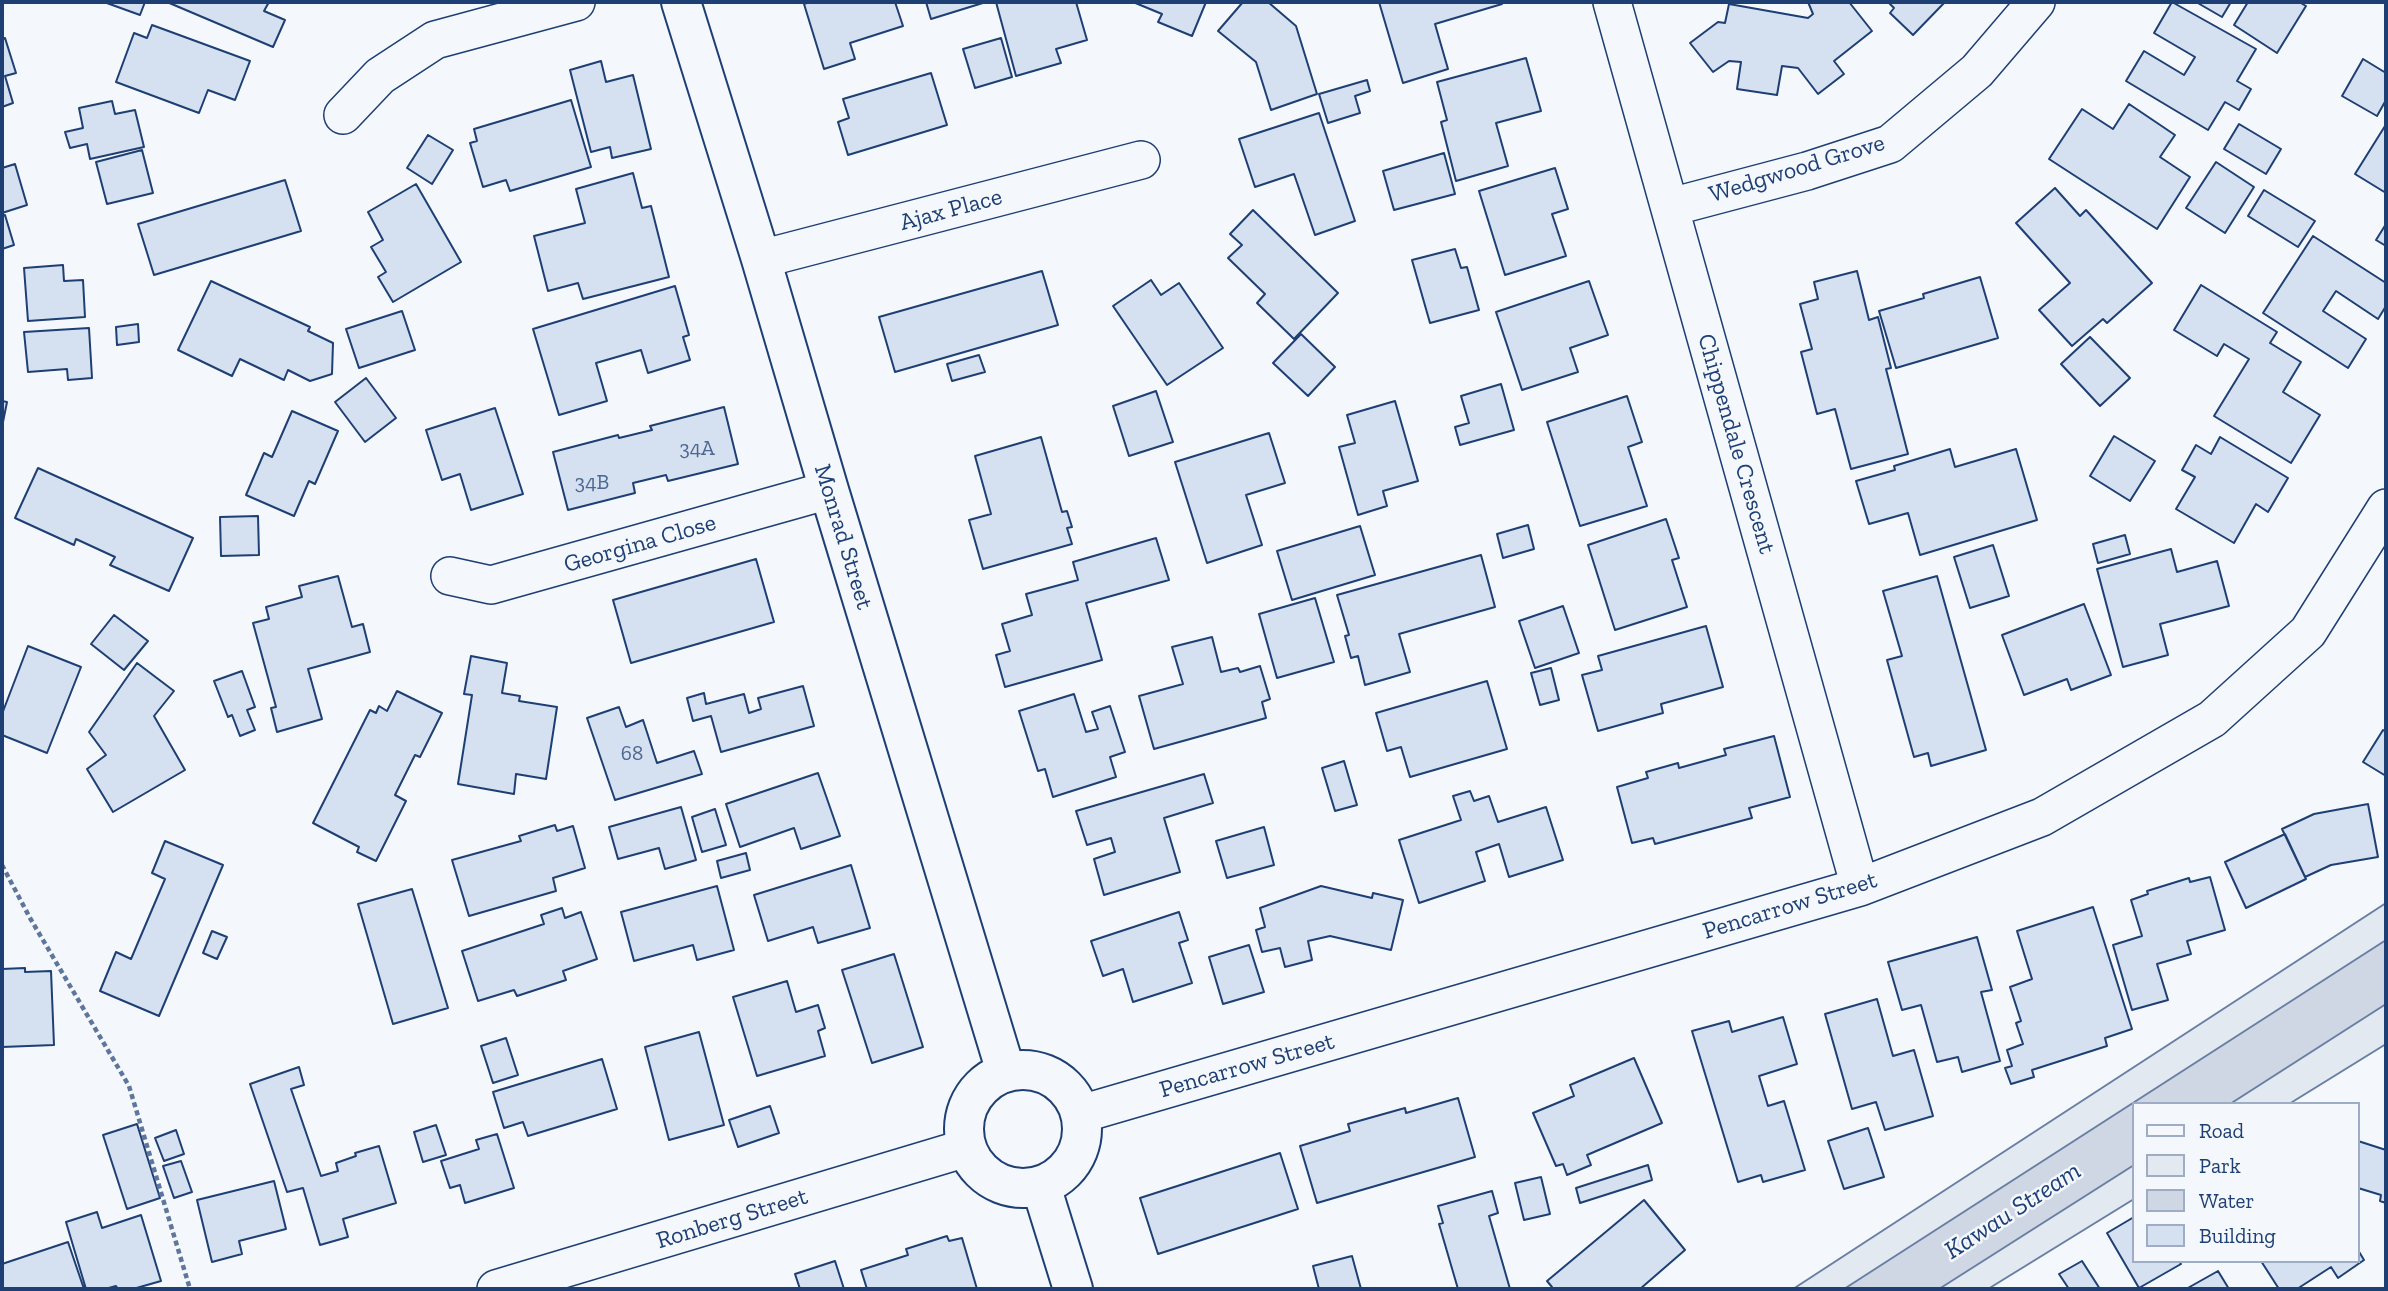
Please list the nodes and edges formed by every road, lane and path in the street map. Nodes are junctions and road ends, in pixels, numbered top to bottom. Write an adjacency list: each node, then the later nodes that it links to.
1 (576, 2): 5 (street)
2 (681, 2): 8 (street, Monrad Street)
3 (1612, 2): 7 (street, Chippendale Crescent)
4 (2036, 2): 7 (street, Wedgwood Grove)
5 (343, 115)
6 (1142, 160): 8 (street, Ajax Place)
7 (1671, 207): 13 (street, Chippendale Crescent)
8 (761, 259): 9 (street, Monrad Street)
9 (829, 490): 11 (street, Georgina Close); 14 (street, Monrad Street)
10 (2386, 508): 13 (street, Pencarrow Street)
11 (450, 576)
12 (2, 865): 18 (path)
13 (1860, 887): 15 (street, Pencarrow Street)
14 (1006, 1072): 15 (street); 16 (street)
15 (1081, 1114): 17 (street)
16 (966, 1148): 17 (street); 19 (street, Ronberg Street)
17 (1041, 1186): 20 (street)
18 (190, 1289)
19 (496, 1289)
20 (1073, 1289)

